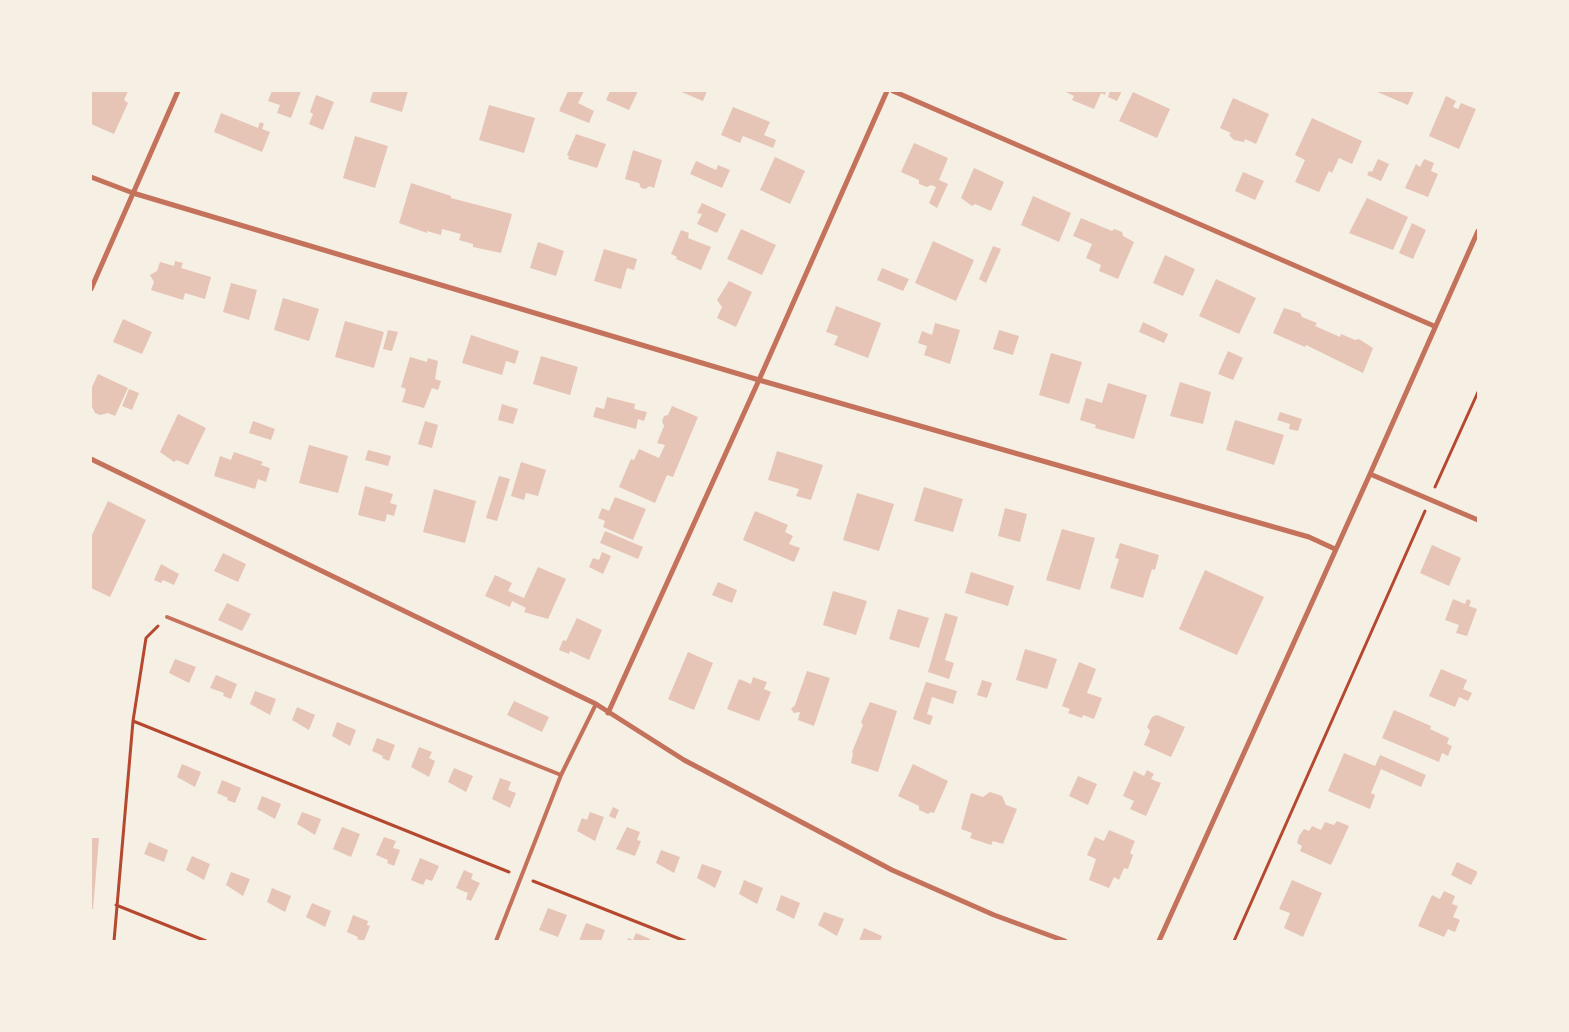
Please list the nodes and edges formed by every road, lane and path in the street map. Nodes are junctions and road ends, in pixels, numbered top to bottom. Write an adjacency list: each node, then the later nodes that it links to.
1 (178, 91): 5 (street)
2 (887, 91): 9 (street)
3 (893, 91): 8 (street)
4 (91, 177): 5 (street)
5 (133, 193): 7 (street); 9 (street)
6 (1478, 231): 8 (street)
7 (91, 289)
8 (1434, 326): 12 (street)
9 (759, 380): 15 (street); 18 (street)
10 (1478, 392): 13 (path)
11 (91, 459): 17 (street)
12 (1370, 474): 13 (street); 15 (street)
13 (1430, 499): 14 (street); 29 (path)
14 (1478, 520)
15 (1335, 549): 28 (street)
16 (167, 617): 19 (path); 20 (lane)
17 (596, 704): 18 (street); 20 (lane)
18 (608, 713): 27 (street)
19 (134, 721): 21 (path); 22 (path)
20 (561, 775): 21 (lane)
21 (522, 876): 25 (lane); 26 (path)
22 (116, 905): 23 (path); 24 (path)
23 (114, 941)
24 (206, 941)
25 (496, 941)
26 (685, 941)
27 (1065, 941)
28 (1158, 941)
29 (1234, 941)

